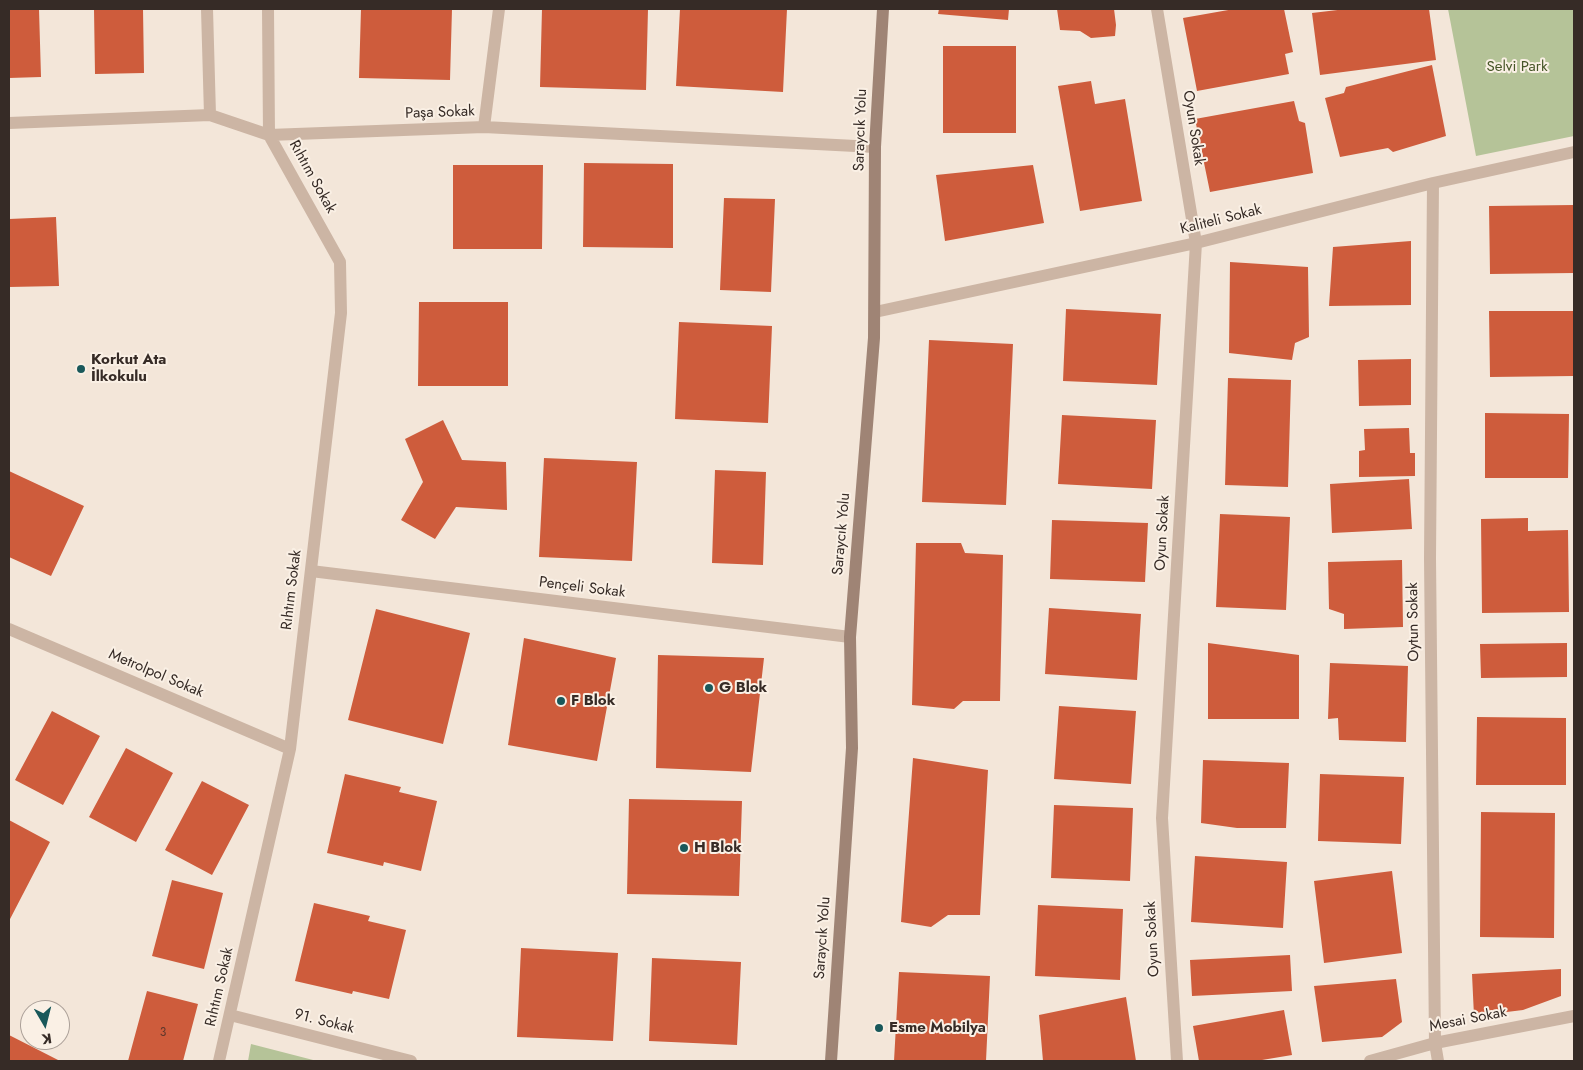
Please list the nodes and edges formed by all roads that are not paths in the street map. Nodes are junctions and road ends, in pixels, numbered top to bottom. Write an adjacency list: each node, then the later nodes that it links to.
1 (207, 9): 6 (street)
2 (268, 9): 9 (street)
3 (500, 9): 8 (street)
4 (883, 9): 10 (main road, Saraycık Yolu)
5 (1157, 9): 13 (street, Oyun Sokak)
6 (210, 115): 7 (street, Paşa Sokak); 9 (street, Paşa Sokak)
7 (9, 124)
8 (484, 127): 9 (street, Paşa Sokak); 10 (street, Paşa Sokak)
9 (269, 135): 15 (street, Rıhtım Sokak)
10 (875, 147): 14 (main road, Saraycık Yolu)
11 (1574, 152): 12 (street, Kaliteli Sokak)
12 (1433, 183): 13 (street, Kaliteli Sokak); 21 (street, Oytun Sokak)
13 (1196, 243): 14 (street, Kaliteli Sokak); 25 (street, Oyun Sokak)
14 (875, 312): 17 (main road, Saraycık Yolu)
15 (311, 571): 17 (street, Pençeli Sokak); 18 (street, Rıhtım Sokak)
16 (9, 629): 18 (street, Metrolpol Sokak)
17 (850, 637): 24 (main road, Saraycık Yolu)
18 (290, 748): 19 (street, Rıhtım Sokak)
19 (230, 1015): 22 (street, Rıhtım Sokak); 23 (street, 91. Sokak)
20 (1574, 1016): 21 (street, Mesai Sokak)
21 (1435, 1043): 26 (street, Mesai Sokak); 27 (street, Oytun Sokak)
22 (219, 1061)
23 (411, 1061)
24 (831, 1061)
25 (1177, 1061)
26 (1370, 1061)
27 (1438, 1061)

